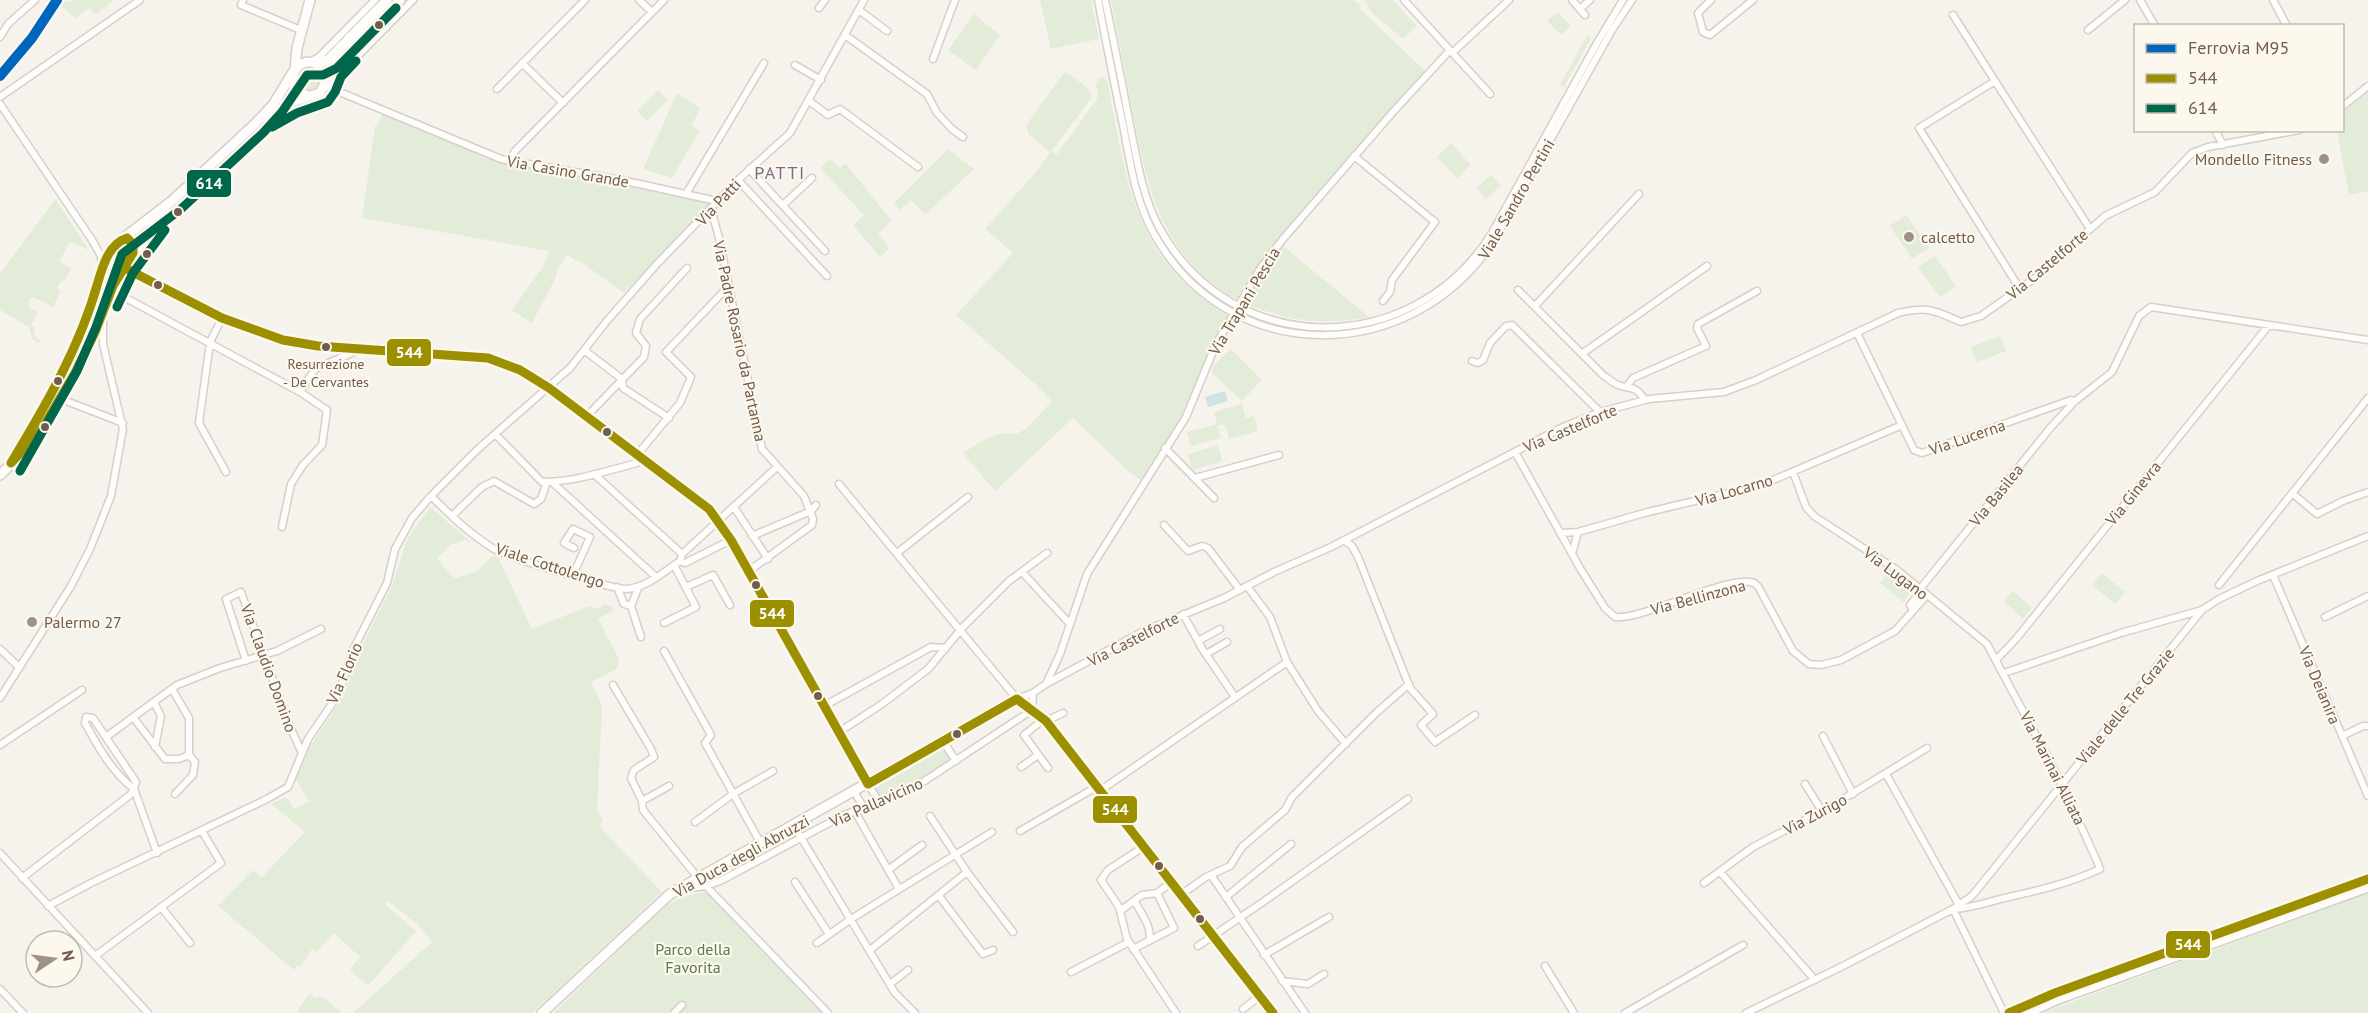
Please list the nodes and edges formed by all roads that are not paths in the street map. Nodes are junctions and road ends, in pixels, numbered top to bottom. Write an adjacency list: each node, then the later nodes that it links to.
1 (35, 0): 40 (street)
2 (140, 0): 55 (street)
3 (243, 0): 38 (street)
4 (310, 0): 38 (street)
5 (375, 0): 43 (street)
6 (387, 0): 43 (street)
7 (400, 0): 50 (street)
8 (413, 0): 50 (street)
9 (585, 0): 44 (street)
10 (639, 0): 31 (street)
11 (664, 0): 31 (street)
12 (825, 0): 28 (street)
13 (864, 0): 30 (street, Via Patti)
14 (956, 0): 42 (street)
15 (1098, 0): 94 (street, Viale Sandro Pertini)
16 (1105, 0): 94 (street, Viale Sandro Pertini)
17 (1404, 0): 41 (street)
18 (1509, 0): 41 (street, Via Trapani Pescia)
19 (1572, 0): 29 (street)
20 (1590, 0): 29 (street)
21 (1623, 0): 94 (street, Viale Sandro Pertini)
22 (1632, 0): 94 (street, Viale Sandro Pertini)
23 (1711, 0): 24 (street)
24 (1753, 0)
25 (2125, 0): 36 (street)
26 (2140, 0): 34 (street)
27 (2273, 0): 35 (street)
28 (819, 8)
29 (1580, 9): 32 (street)
30 (859, 10): 37 (street); 39 (street, Via Patti)
31 (652, 12): 57 (street)
32 (1586, 15)
33 (1953, 15): 49 (street)
34 (2154, 24)
35 (2286, 24)
36 (2088, 30)
37 (887, 31)
38 (302, 32): 43 (street); 47 (street)
39 (845, 35): 48 (street, Via Patti); 63 (street)
40 (0, 36)
41 (1451, 51): 53 (street); 65 (street, Via Trapani Pescia)
42 (933, 59)
43 (314, 62): 47 (street); 50 (street)
44 (522, 63): 52 (street); 57 (street)
45 (764, 63): 71 (street)
46 (795, 65): 48 (street)
47 (294, 71): 54 (street); 60 (street)
48 (820, 80): 56 (street, Via Patti)
49 (1995, 81): 77 (street); 87 (street)
50 (326, 85): 54 (street); 66 (street, Via Casino Grande)
51 (2368, 86): 59 (street)
52 (497, 89)
53 (1490, 94)
54 (310, 96): 60 (street)
55 (0, 97)
56 (809, 101): 67 (street); 68 (street, Via Patti)
57 (563, 103): 66 (street)
58 (0, 104): 78 (street)
59 (2344, 106)
60 (255, 124): 73 (street)
61 (2216, 132): 64 (street)
62 (2288, 132): 64 (street, Via Castelforte)
63 (963, 136)
64 (2223, 144): 77 (street, Via Castelforte)
65 (1354, 156): 92 (street); 94 (street, Via Trapani Pescia)
66 (509, 161): 71 (street, Via Casino Grande)
67 (918, 167)
68 (749, 169): 70 (street, Via Patti); 75 (street)
69 (812, 178): 75 (street)
70 (738, 180): 74 (street, Via Patti); 86 (street)
71 (686, 194): 74 (street, Via Casino Grande)
72 (1639, 194): 93 (street)
73 (173, 200): 79 (street); 81 (street)
74 (717, 201): 76 (street, Via Patti)
75 (783, 205): 80 (street)
76 (710, 211): 89 (street, Via Padre Rosario da Partanna); 102 (street, Via Patti)
77 (2090, 228): 87 (street, Via Castelforte)
78 (92, 240): 79 (street); 85 (street)
79 (118, 241): 81 (street); 85 (street)
80 (825, 251)
81 (133, 253): 83 (street)
82 (1707, 266): 103 (street)
83 (123, 267): 88 (street); 96 (street)
84 (687, 268): 105 (street)
85 (103, 270): 113 (street)
86 (827, 276)
87 (2020, 289): 98 (street, Via Castelforte)
88 (111, 290): 95 (street); 100 (street)
89 (729, 290): 116 (street); 124 (street, Via Padre Rosario da Partanna)
90 (1518, 290): 93 (street)
91 (1757, 291): 106 (street)
92 (1383, 301)
93 (1534, 306): 103 (street)
94 (1236, 309): 120 (street, Via Trapani Pescia)
95 (104, 310): 110 (street); 117 (street)
96 (222, 318): 100 (street); 101 (street)
97 (2269, 325): 99 (street); 112 (street, Via Basilea); 188 (street, Via Ginevra)
98 (1857, 333): 111 (street, Via Castelforte); 118 (street, Via Lucerna)
99 (2368, 340)
100 (210, 342): 108 (street); 125 (street)
101 (362, 348): 107 (street); 108 (street)
102 (584, 350): 105 (street); 107 (street, Via Patti)
103 (1583, 353): 106 (street)
104 (1472, 361): 114 (street)
105 (622, 379): 115 (street); 116 (street)
106 (1627, 386): 111 (street)
107 (549, 388): 115 (street); 119 (street, Via Florio)
108 (300, 392): 143 (street)
109 (2368, 398): 133 (street)
110 (61, 399): 113 (street); 117 (street)
111 (1645, 400): 114 (street, Via Castelforte)
112 (2074, 402): 118 (street, Via Lucerna); 168 (street, Via Basilea)
113 (48, 410): 128 (street)
114 (1600, 412): 121 (street, Via Castelforte)
115 (586, 417): 123 (street)
116 (669, 417): 123 (street)
117 (123, 423): 191 (street)
118 (1902, 425): 126 (street, Via Locarno)
119 (495, 434): 130 (street); 134 (street, Via Florio)
120 (1165, 448): 129 (street); 176 (street, Via Trapani Pescia)
121 (1515, 452): 145 (street, Via Bellinzona); 149 (street, Via Castelforte)
122 (1279, 455): 129 (street)
123 (639, 457): 127 (street); 141 (street)
124 (777, 467): 138 (street); 139 (street, Via Padre Rosario da Partanna)
125 (226, 472)
126 (1793, 472): 144 (street, Via Locarno); 168 (street, Via Lugano)
127 (594, 474): 130 (street); 153 (street)
128 (0, 475)
129 (1195, 478): 136 (street)
130 (549, 482): 140 (street); 161 (street)
131 (839, 484): 151 (street)
132 (2368, 492): 133 (street)
133 (2292, 493): 162 (street)
134 (430, 496): 140 (street, Viale Cottolengo); 219 (street, Via Florio)
135 (968, 497): 151 (street)
136 (1214, 498)
137 (816, 505): 139 (street)
138 (734, 507): 141 (street); 146 (street)
139 (811, 511): 146 (street); 155 (street)
140 (452, 516): 159 (street, Viale Cottolengo)
141 (718, 520): 148 (street); 153 (street)
142 (1164, 525): 167 (street)
143 (282, 527)
144 (1578, 532): 145 (street, Via Locarno); 154 (street)
145 (1560, 533): 154 (street, Via Bellinzona)
146 (753, 536): 155 (street)
147 (2368, 536): 160 (street)
148 (731, 540): 156 (street, Viale Cottolengo); 157 (street)
149 (1344, 540): 164 (street, Via Castelforte); 194 (street)
150 (574, 548): 159 (street)
151 (897, 553): 179 (street)
152 (1047, 553): 158 (street)
153 (682, 554): 156 (street)
154 (1572, 554): 168 (street, Via Bellinzona)
155 (768, 559): 157 (street)
156 (677, 563): 161 (street, Viale Cottolengo); 166 (street)
157 (749, 571): 203 (street)
158 (1022, 572): 176 (street); 179 (street)
159 (573, 575): 165 (street, Viale Cottolengo)
160 (2273, 575): 172 (street); 212 (street, Via Deianira)
161 (656, 577): 163 (street, Viale Cottolengo)
162 (2219, 585)
163 (639, 586): 165 (street, Viale Cottolengo); 171 (street)
164 (1247, 586): 167 (street, Via Castelforte); 190 (street)
165 (617, 587): 171 (street)
166 (686, 587): 170 (street); 175 (street)
167 (1240, 590): 173 (street, Via Castelforte)
168 (1923, 592): 188 (street, Via Lugano)
169 (2368, 596): 174 (street)
170 (730, 605)
171 (631, 606): 180 (street)
172 (2202, 610): 192 (street); 229 (street, Viale delle Tre Grazie)
173 (1183, 614): 181 (street); 193 (street, Via Castelforte)
174 (2325, 617)
175 (664, 624)
176 (1070, 624): 193 (street, Via Trapani Pescia)
177 (321, 629): 187 (street)
178 (1220, 629): 181 (street)
179 (960, 631): 183 (street); 201 (street)
180 (641, 637)
181 (1198, 641): 186 (street)
182 (1227, 642): 186 (street)
183 (946, 648): 203 (street); 210 (street)
184 (0, 649): 191 (street)
185 (664, 651): 234 (street)
186 (1206, 654): 199 (street)
187 (264, 656): 189 (street); 189 (street, Via Claudio Domino); 219 (street, Via Claudio Domino)
188 (1996, 660): 192 (street, Via Lugano)
189 (246, 661): 196 (street)
190 (1287, 662): 199 (street); 215 (street)
191 (19, 667): 200 (street)
192 (2004, 673): 229 (street, Via Marinai Alliata)
193 (1046, 684): 198 (street, Via Castelforte)
194 (1409, 684): 206 (street); 215 (street)
195 (613, 685): 239 (street)
196 (172, 689): 202 (street); 220 (street)
197 (82, 690): 216 (street)
198 (1033, 693): 201 (street, Via Castelforte); 204 (street)
199 (1235, 697): 231 (street)
200 (0, 698)
201 (1017, 699): 204 (street); 214 (street, Via Duca degli Abruzzi)
202 (154, 702): 207 (street); 217 (street)
203 (824, 706): 210 (street)
204 (1032, 710): 208 (street); 222 (street, Via Pallavicino)
205 (1063, 712): 208 (street)
206 (1474, 716)
207 (133, 717): 213 (street); 217 (street)
208 (1045, 720): 221 (street); 231 (street)
209 (2368, 726): 212 (street)
210 (838, 732): 227 (street)
211 (1823, 736): 235 (street)
212 (2342, 736): 237 (street, Via Deianira)
213 (106, 737): 232 (street); 232 (street)
214 (943, 741): 222 (street); 227 (street, Via Duca degli Abruzzi)
215 (1346, 744): 265 (street)
216 (0, 745)
217 (155, 747): 220 (street)
218 (1927, 748): 226 (street, Via Zurigo)
219 (302, 753): 247 (street, Via Florio)
220 (189, 755): 236 (street)
221 (1038, 755): 223 (street); 224 (street)
222 (956, 761): 240 (street, Via Pallavicino)
223 (1020, 767)
224 (1048, 768)
225 (773, 771): 234 (street)
226 (1886, 774): 235 (street, Via Zurigo); 281 (street)
227 (868, 783): 233 (street, Via Duca degli Abruzzi); 240 (street)
228 (1805, 784): 243 (street)
229 (2062, 784): 281 (street, Viale delle Tre Grazie); 281 (street, Via Marinai Alliata)
230 (669, 786): 239 (street)
231 (1100, 788): 248 (street); 254 (street)
232 (134, 789): 255 (street); 266 (street)
233 (854, 792): 241 (street); 246 (street, Via Duca degli Abruzzi)
234 (733, 794): 245 (street); 251 (street)
235 (1852, 794): 243 (street, Via Zurigo)
236 (175, 795)
237 (2368, 796)
238 (1408, 799): 284 (street)
239 (642, 801): 268 (street)
240 (873, 802): 241 (street, Via Pallavicino)
241 (863, 806): 242 (street, Via Pallavicino)
242 (854, 810): 250 (street, Via Pallavicino); 261 (street)
243 (1822, 811): 263 (street, Via Zurigo)
244 (930, 816): 257 (street)
245 (695, 822)
246 (794, 826): 250 (street); 251 (street, Via Duca degli Abruzzi)
247 (202, 831): 255 (street, Via Florio); 280 (street)
248 (1020, 831)
249 (992, 832): 257 (street)
250 (801, 838): 260 (street, Via Pallavicino); 285 (street)
251 (761, 844): 258 (street, Via Duca degli Abruzzi)
252 (1291, 844): 277 (street)
253 (922, 845): 261 (street)
254 (1145, 846): 270 (street); 282 (street)
255 (157, 853): 279 (street, Via Florio)
256 (0, 854): 266 (street)
257 (954, 854): 262 (street); 273 (street)
258 (743, 855): 259 (street, Via Duca degli Abruzzi); 260 (street)
259 (726, 865): 264 (street); 268 (street, Via Duca degli Abruzzi)
260 (749, 866): 264 (street, Via Pallavicino)
261 (888, 870): 273 (street)
262 (967, 872): 276 (street); 286 (street)
263 (1720, 873): 271 (street, Via Zurigo); 304 (street)
264 (731, 875): 268 (street, Via Pallavicino)
265 (1210, 875): 275 (street); 277 (street)
266 (22, 878): 279 (street)
267 (2368, 879): 324 (street)
268 (702, 882): 313 (street, Via Duca degli Abruzzi); 315 (street)
269 (795, 882): 287 (street)
270 (1172, 882): 274 (street); 275 (street)
271 (1704, 883)
272 (2368, 887): 325 (street)
273 (899, 889): 285 (street)
274 (1157, 893): 278 (street); 290 (street)
275 (1182, 894): 288 (street)
276 (939, 896): 296 (street); 297 (street)
277 (1226, 897): 284 (street)
278 (1135, 902): 282 (street); 290 (street)
279 (48, 906): 299 (street)
280 (161, 907): 292 (street); 299 (street)
281 (1956, 907): 304 (street, Via Marinai Alliata); 323 (street)
282 (1120, 911): 289 (street)
283 (1329, 917): 298 (street)
284 (1240, 918): 288 (street); 298 (street)
285 (851, 919): 287 (street); 296 (street)
286 (1013, 932)
287 (829, 934): 291 (street)
288 (1214, 935): 294 (street); 308 (street)
289 (1128, 940): 295 (street); 302 (street)
290 (1149, 941): 295 (street)
291 (817, 942)
292 (190, 943)
293 (1743, 945): 321 (street)
294 (1198, 946)
295 (1133, 949): 317 (street)
296 (870, 950): 306 (street)
297 (993, 950)
298 (1264, 954): 305 (street)
299 (95, 956): 311 (street)
300 (1545, 966): 320 (street)
301 (908, 970): 306 (street)
302 (1071, 972)
303 (1324, 974): 305 (street)
304 (1815, 980): 322 (street, Via Marinai Alliata)
305 (1282, 981): 319 (street)
306 (890, 984): 316 (street)
307 (0, 989): 312 (street)
308 (1260, 996): 310 (street); 318 (street)
309 (682, 1005): 314 (street)
310 (1243, 1010)
311 (144, 1012)
312 (23, 1013)
313 (542, 1013)
314 (674, 1013)
315 (828, 1013)
316 (915, 1013)
317 (1176, 1013)
318 (1273, 1013)
319 (1305, 1013)
320 (1574, 1013)
321 (1625, 1013)
322 (1746, 1013)
323 (2004, 1013)
324 (2009, 1013)
325 (2027, 1013)

